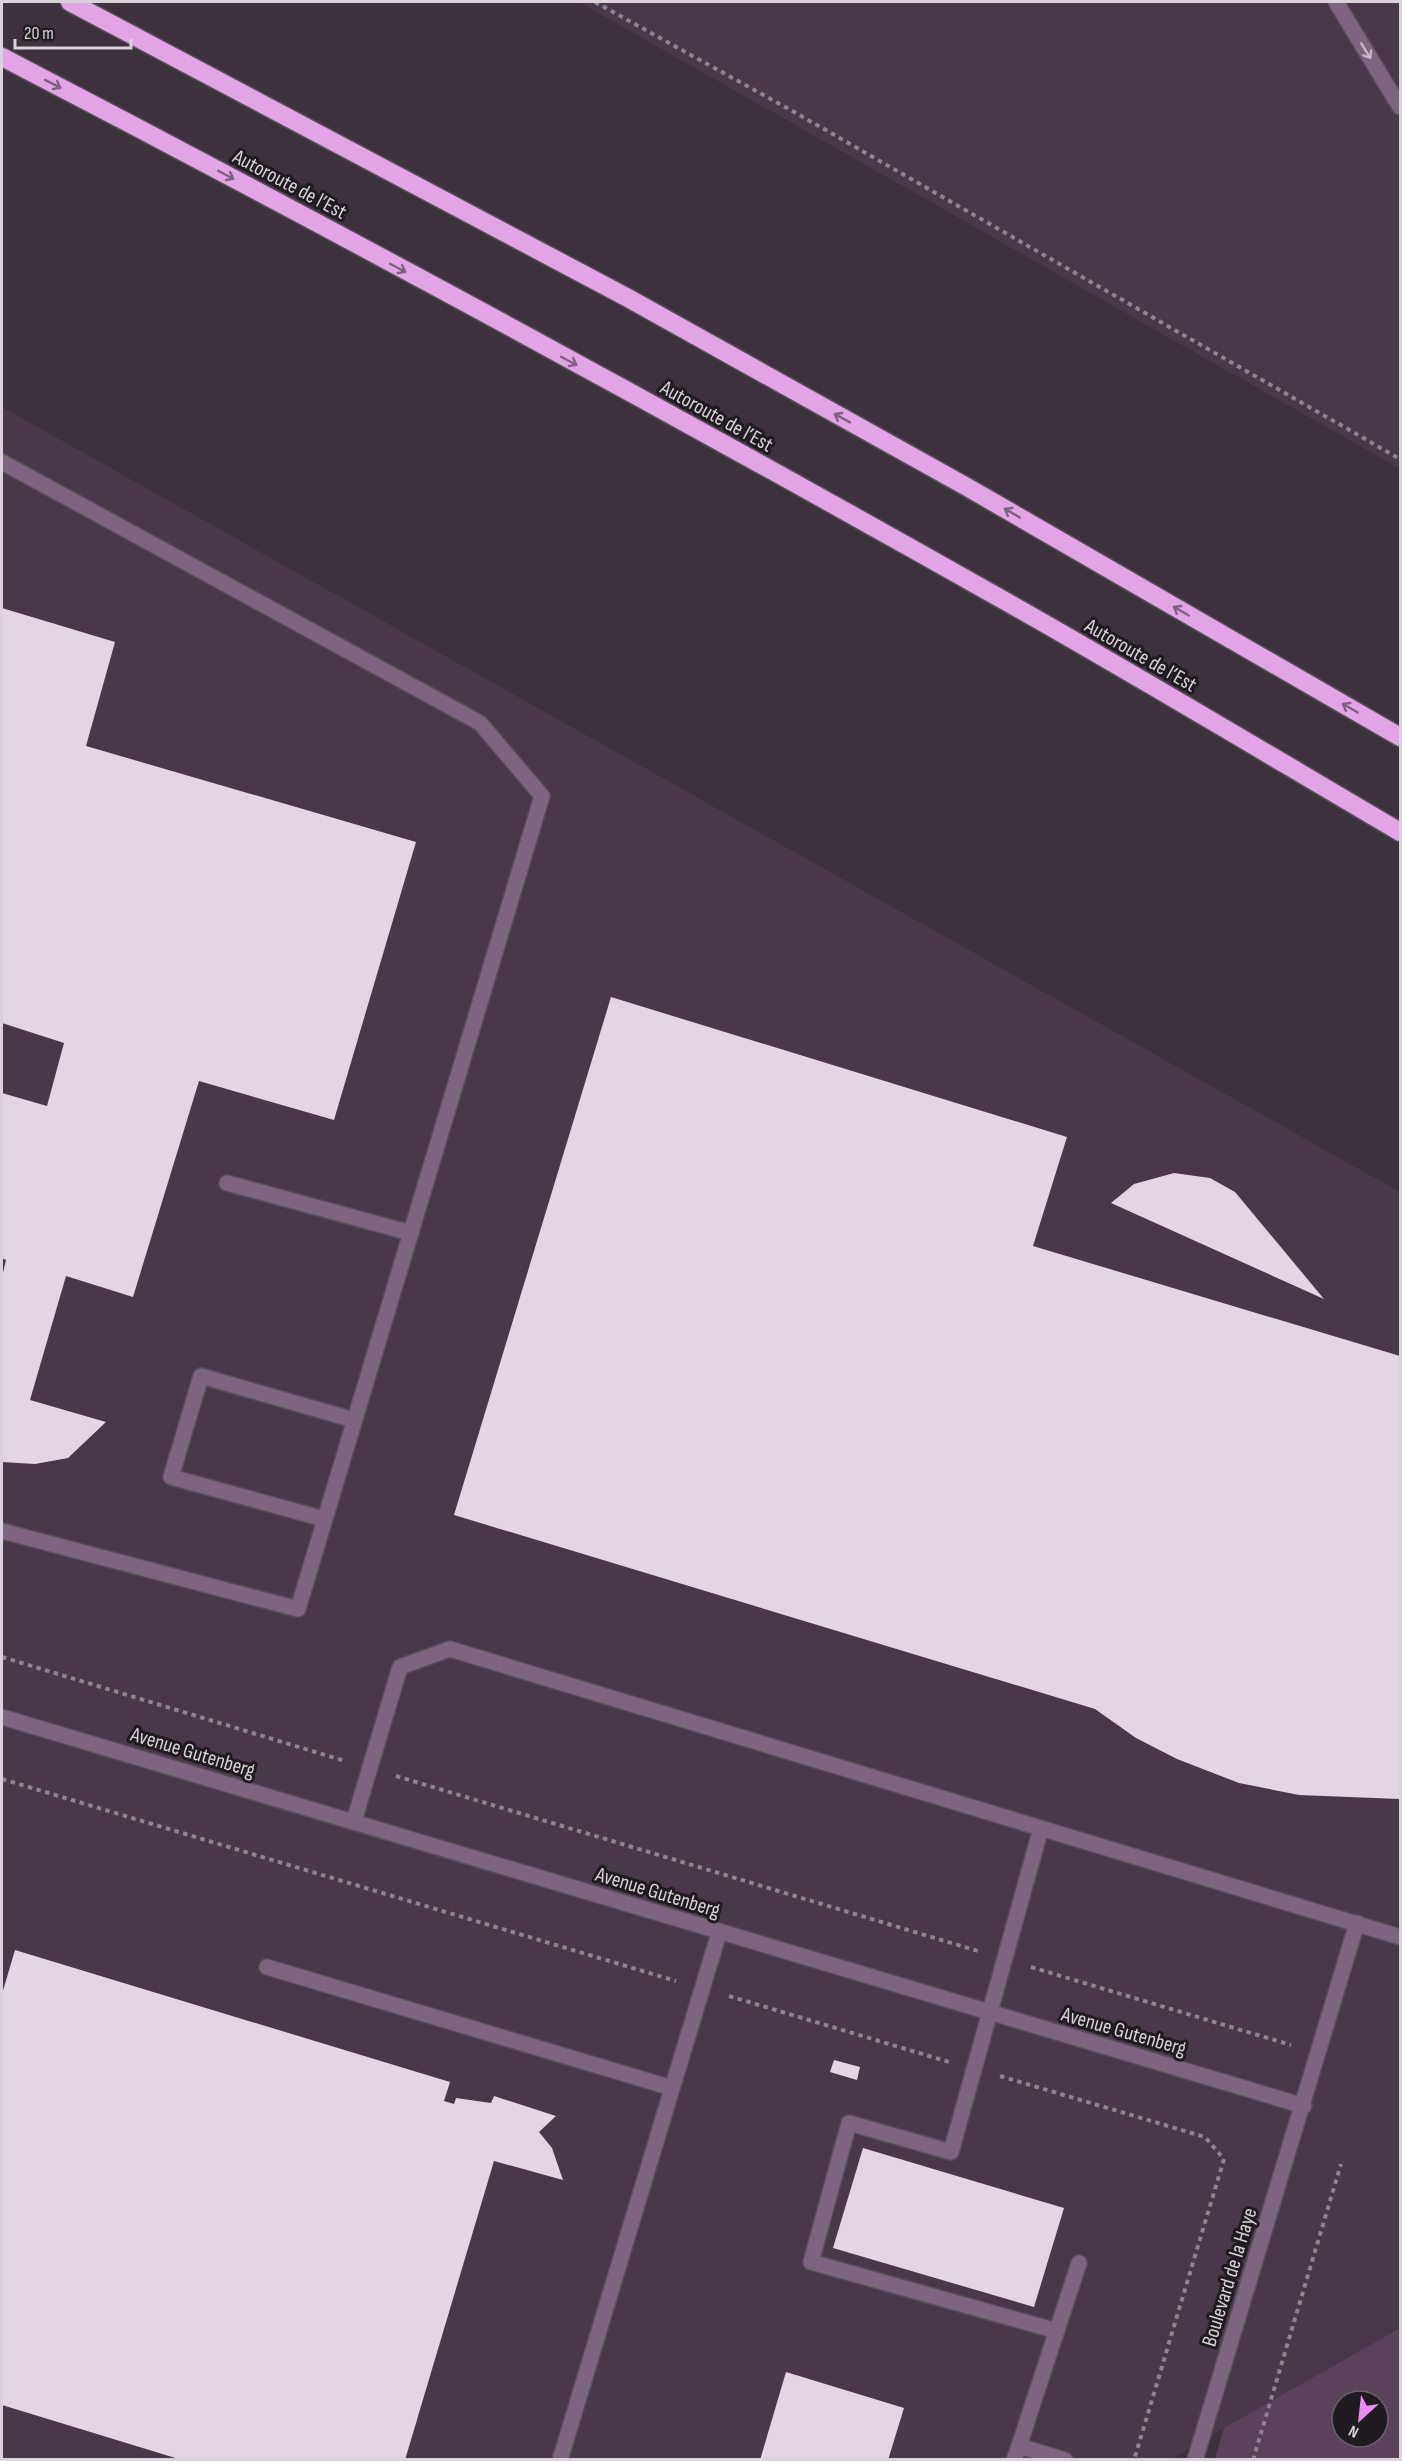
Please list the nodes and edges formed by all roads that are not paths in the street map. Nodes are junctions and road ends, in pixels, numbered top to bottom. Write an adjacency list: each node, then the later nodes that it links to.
1 (70, 2): 6 (highway, one-way to 1)
2 (1336, 2): 4 (street, one-way to 4)
3 (2, 57): 7 (highway, Autoroute de l’Est, one-way to 7)
4 (1401, 107)
5 (2, 462): 9 (street)
6 (1401, 737)
7 (1401, 832)
8 (227, 1183): 9 (street)
9 (411, 1233): 10 (street)
10 (354, 1420): 11 (street); 11 (street)
11 (324, 1519): 12 (street)
12 (2, 1531)
13 (2, 1717): 14 (street, Avenue Gutenberg)
14 (354, 1821): 15 (street); 17 (street, Avenue Gutenberg)
15 (1041, 1828): 16 (street); 20 (street)
16 (1357, 1923): 18 (street); 22 (street, Boulevard de la Haye)
17 (720, 1934): 20 (street, Avenue Gutenberg); 21 (street)
18 (1401, 1936)
19 (267, 1967): 21 (street)
20 (989, 2013): 22 (street, Avenue Gutenberg); 24 (street)
21 (672, 2088): 26 (street)
22 (1304, 2106): 28 (street, Boulevard de la Haye)
23 (1079, 2263): 24 (street)
24 (1057, 2331): 25 (street)
25 (1017, 2453): 27 (street)
26 (560, 2460)
27 (1065, 2460)
28 (1195, 2460)

